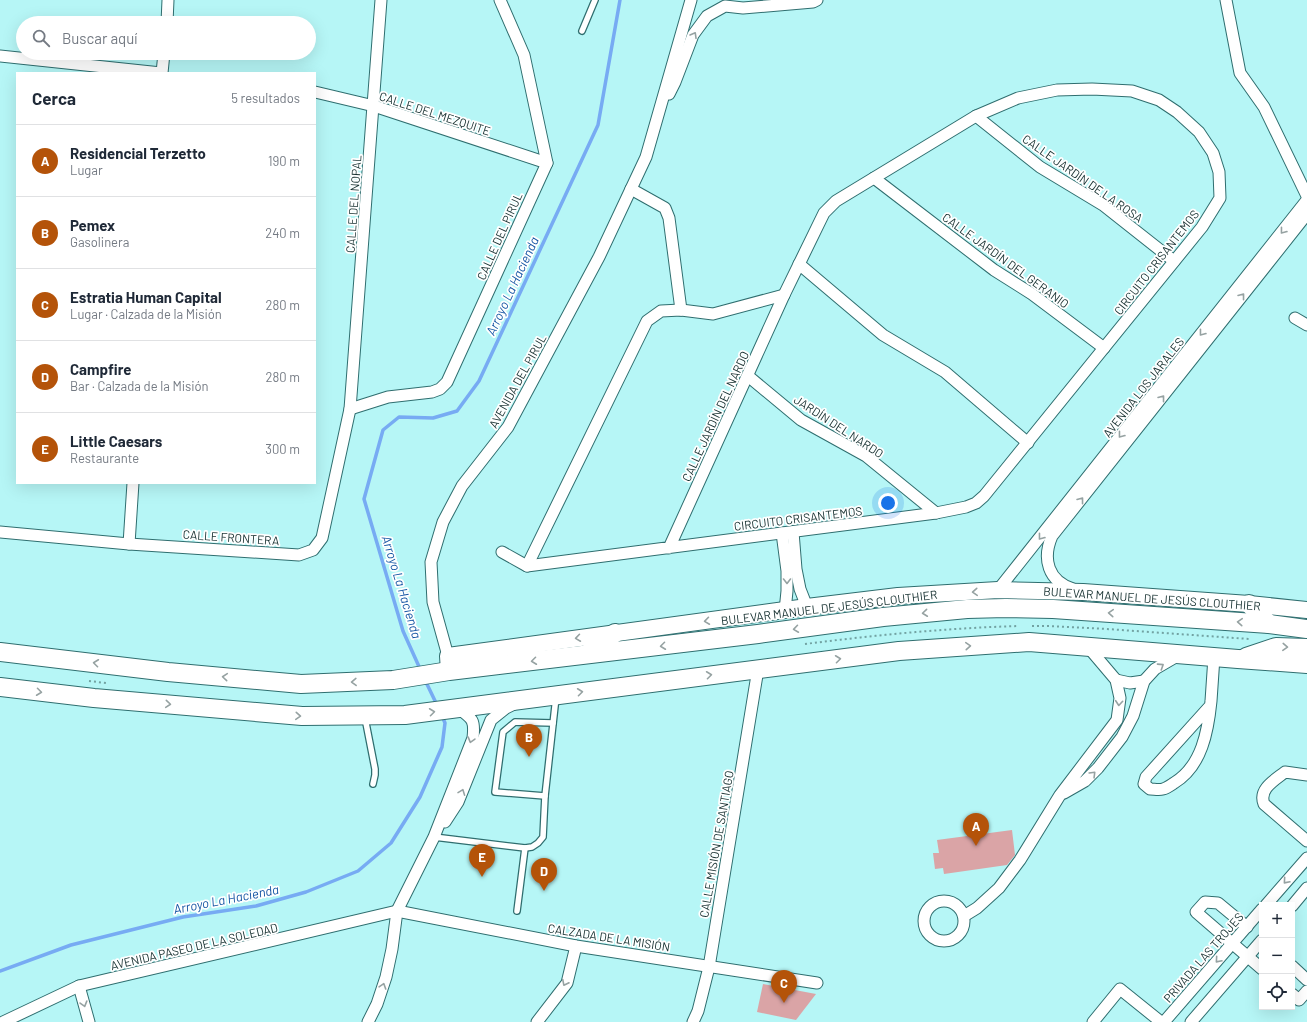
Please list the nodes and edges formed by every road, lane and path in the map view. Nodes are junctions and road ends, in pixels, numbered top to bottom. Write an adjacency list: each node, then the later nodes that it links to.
1 (168, 0): 9 (street)
2 (382, 0): 18 (street, CALLE DEL NOPAL)
3 (500, 0): 21 (street)
4 (595, 0): 10 (lane)
5 (691, 0): 20 (street)
6 (817, 0): 8 (street)
7 (1226, 0): 24 (street)
8 (742, 4): 20 (street, one-way to 8)
9 (167, 16)
10 (582, 31)
11 (0, 56): 12 (street)
12 (16, 58)
13 (38, 60): 15 (street)
14 (163, 60): 16 (street)
15 (152, 72)
16 (162, 72)
17 (316, 92): 18 (street, CALLE DEL MEZQUITE)
18 (374, 106): 21 (street, CALLE DEL MEZQUITE); 35 (street, CALLE DEL NOPAL)
19 (976, 116): 22 (street, CIRCUITO CRISANTEMOS); 27 (street, CALLE JARDÍN DE LA ROSA); 27 (street, CIRCUITO CRISANTEMOS)
20 (656, 119): 23 (street, AVENIDA DEL PIRUL)
21 (547, 163): 35 (street, CALLE DEL PIRUL)
22 (874, 178): 28 (street, CIRCUITO CRISANTEMOS); 33 (street, CALLE JARDÍN DEL GERANIO)
23 (631, 190): 30 (street); 62 (street, AVENIDA DEL PIRUL)
24 (1307, 196)
25 (1307, 200): 45 (street, AVENIDA LOS JARALES, one-way to 45)
26 (1307, 214): 46 (street, AVENIDA LOS JARALES, one-way to 26)
27 (1174, 261): 33 (street, CIRCUITO CRISANTEMOS)
28 (799, 264): 29 (street, CIRCUITO CRISANTEMOS); 36 (street)
29 (784, 295): 30 (street); 34 (street, CALLE JARDÍN DEL NARDO)
30 (681, 310): 44 (street)
31 (1294, 318): 32 (street)
32 (1307, 325)
33 (1104, 348): 36 (street, CIRCUITO CRISANTEMOS)
34 (748, 376): 38 (street, JARDÍN DEL NARDO); 42 (street, CALLE JARDÍN DEL NARDO)
35 (350, 409): 41 (street, CALLE FRONTERA)
36 (1028, 443): 38 (street, CIRCUITO CRISANTEMOS)
37 (133, 484): 41 (street)
38 (936, 513): 40 (street, CIRCUITO CRISANTEMOS)
39 (0, 532): 41 (street, CALLE FRONTERA)
40 (788, 532): 42 (street, CIRCUITO CRISANTEMOS); 48 (street); 50 (street, one-way to 50)
41 (129, 544)
42 (669, 548): 44 (street, CIRCUITO CRISANTEMOS)
43 (502, 552): 44 (street)
44 (527, 566)
45 (998, 590): 46 (street, BULEVAR MANUEL DE JESÚS CLOUTHIER); 48 (street, BULEVAR MANUEL DE JESÚS CLOUTHIER, one-way to 48)
46 (1083, 592): 47 (street, BULEVAR MANUEL DE JESÚS CLOUTHIER)
47 (1249, 604): 49 (street, BULEVAR MANUEL DE JESÚS CLOUTHIER); 51 (main road)
48 (806, 607): 50 (street, BULEVAR MANUEL DE JESÚS CLOUTHIER)
49 (1307, 610)
50 (785, 611): 53 (street, BULEVAR MANUEL DE JESÚS CLOUTHIER, one-way to 53)
51 (1269, 624): 52 (main road); 58 (main road, one-way to 58)
52 (1307, 629)
53 (615, 633): 58 (main road); 62 (street, BULEVAR MANUEL DE JESÚS CLOUTHIER, one-way to 62)
54 (1088, 647): 57 (main road); 63 (main road, one-way to 54); 64 (street)
55 (1307, 648): 60 (main road, one-way to 55)
56 (0, 652): 62 (main road, one-way to 56)
57 (1179, 654): 59 (main road); 65 (street, one-way to 57)
58 (586, 655): 62 (main road, one-way to 62)
59 (1214, 657): 60 (main road); 69 (street)
60 (1238, 659): 61 (main road)
61 (1307, 664)
62 (444, 667)
63 (758, 669): 67 (main road, one-way to 63); 94 (street, CALLE MISIÓN DE SANTIAGO)
64 (1116, 680): 65 (street); 75 (street, one-way to 75)
65 (1144, 682): 75 (street, one-way to 65)
66 (0, 687): 71 (main road, one-way to 71)
67 (556, 695): 68 (main road); 72 (lane)
68 (525, 699): 70 (main road); 77 (street, one-way to 68)
69 (1210, 706): 69 (street)
70 (458, 708): 71 (main road, one-way to 70); 77 (street, one-way to 77)
71 (365, 715): 74 (lane)
72 (553, 723): 76 (lane); 76 (lane)
73 (1307, 775): 78 (street)
74 (373, 784)
75 (1060, 795): 87 (street)
76 (545, 796): 79 (lane)
77 (434, 837): 79 (lane); 84 (street)
78 (1307, 841)
79 (525, 848): 85 (lane)
80 (1307, 858): 82 (street, one-way to 82)
81 (1307, 888): 83 (street)
82 (1269, 902)
83 (1295, 902)
84 (397, 911): 91 (street, CALZADA DE LA MISIÓN); 98 (street, AVENIDA PASEO DE LA SOLEDAD); 103 (street, one-way to 84)
85 (516, 911)
86 (1259, 913): 88 (street, PRIVADA LAS TROJES)
87 (964, 916)
88 (1247, 927): 89 (street, PRIVADA LAS TROJES); 89 (street)
89 (1232, 944): 92 (street); 108 (street, PRIVADA LAS TROJES, one-way to 108)
90 (1259, 944): 92 (street)
91 (576, 946): 94 (street, CALZADA DE LA MISIÓN); 104 (street, one-way to 104)
92 (1248, 957): 93 (street); 109 (street)
93 (1259, 966)
94 (709, 967): 97 (street, CALZADA DE LA MISIÓN); 105 (street, CALLE MISIÓN DE SANTIAGO)
95 (1295, 969): 96 (street)
96 (1307, 980)
97 (817, 983)
98 (79, 986): 101 (street, AVENIDA PASEO DE LA SOLEDAD); 102 (street, one-way to 102)
99 (1307, 991): 100 (street)
100 (1295, 997)
101 (3, 1022)
102 (89, 1022)
103 (368, 1022)
104 (537, 1022)
105 (693, 1022)
106 (1093, 1022): 107 (street)
107 (1161, 1022)
108 (1164, 1022)
109 (1191, 1022)

